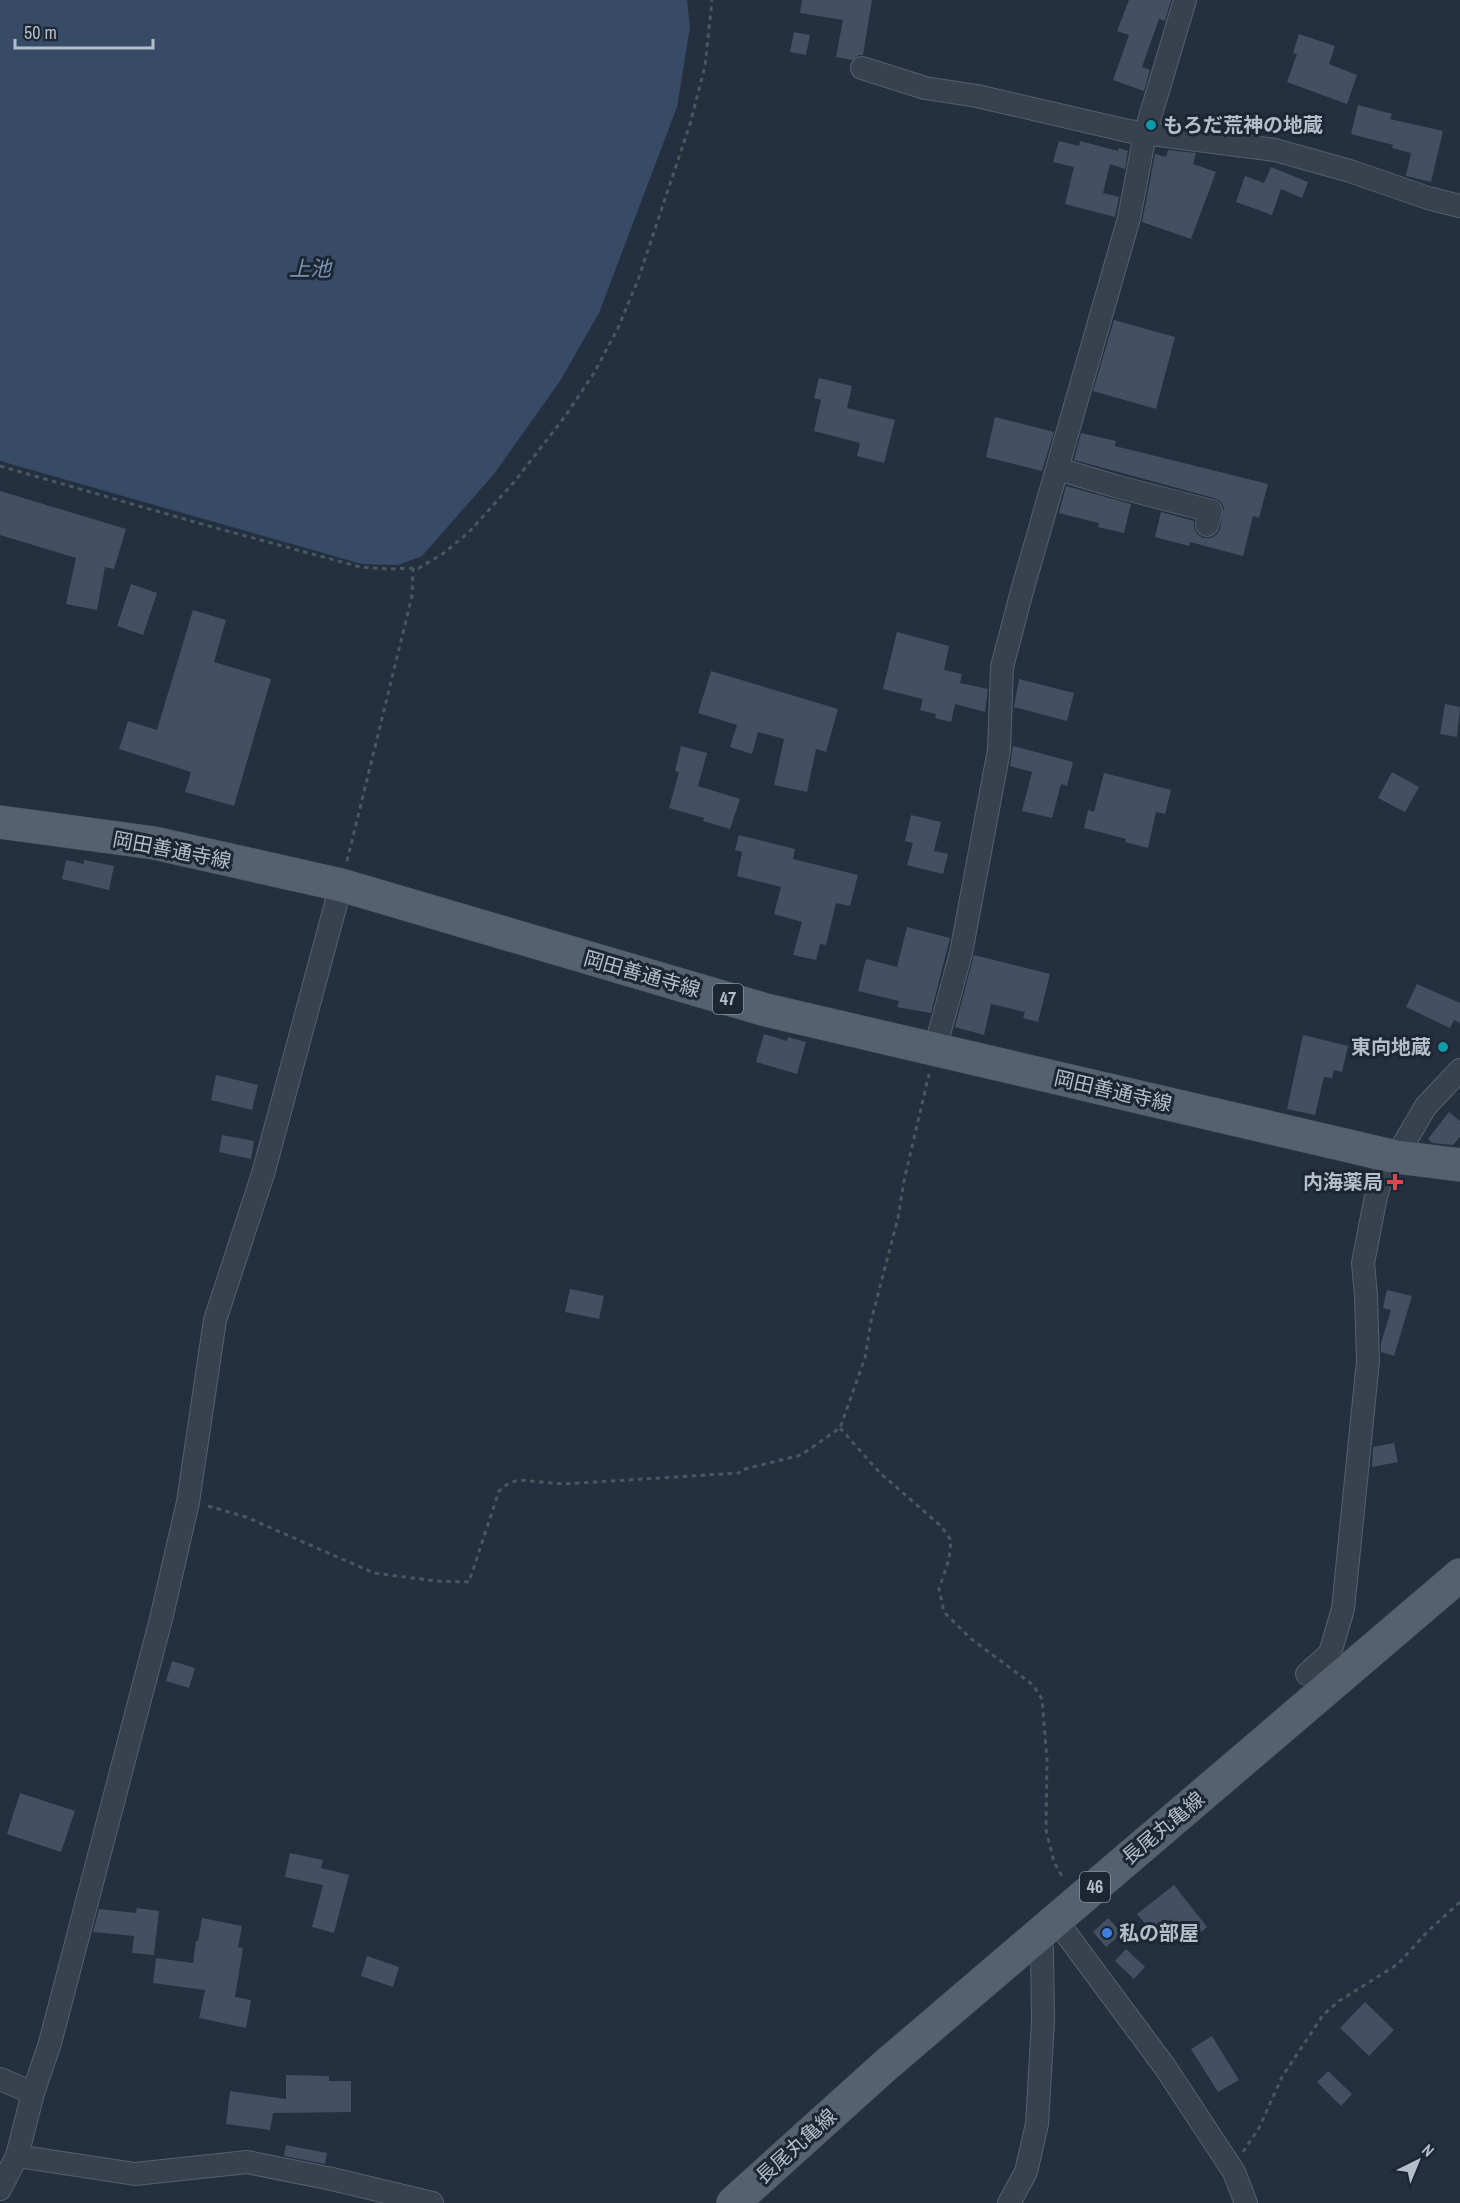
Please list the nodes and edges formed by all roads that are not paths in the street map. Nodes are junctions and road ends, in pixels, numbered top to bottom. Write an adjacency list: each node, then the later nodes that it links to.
1 (1185, 0): 3 (street)
2 (862, 68): 3 (street)
3 (1145, 134): 4 (street); 5 (street)
4 (1460, 206)
5 (1058, 469): 6 (street); 9 (street)
6 (1211, 511)
7 (0, 822): 8 (main road, 岡田善通寺線 / 47)
8 (341, 885): 9 (main road, 岡田善通寺線 / 47); 18 (street)
9 (935, 1049): 11 (main road, 岡田善通寺線 / 47)
10 (1460, 1070): 11 (street)
11 (1396, 1157): 12 (main road, 岡田善通寺線 / 47); 14 (street)
12 (1460, 1165)
13 (1460, 1575): 14 (main road, 長尾丸亀線 / 46)
14 (1338, 1663): 15 (street); 16 (main road, 長尾丸亀線 / 46)
15 (1307, 1674)
16 (1055, 1920): 22 (main road, 長尾丸亀線 / 46); 23 (street); 24 (street)
17 (0, 2079): 18 (street)
18 (33, 2093): 19 (street)
19 (17, 2156): 20 (street); 21 (street)
20 (0, 2189)
21 (432, 2203)
22 (733, 2203)
23 (1009, 2203)
24 (1246, 2203)

